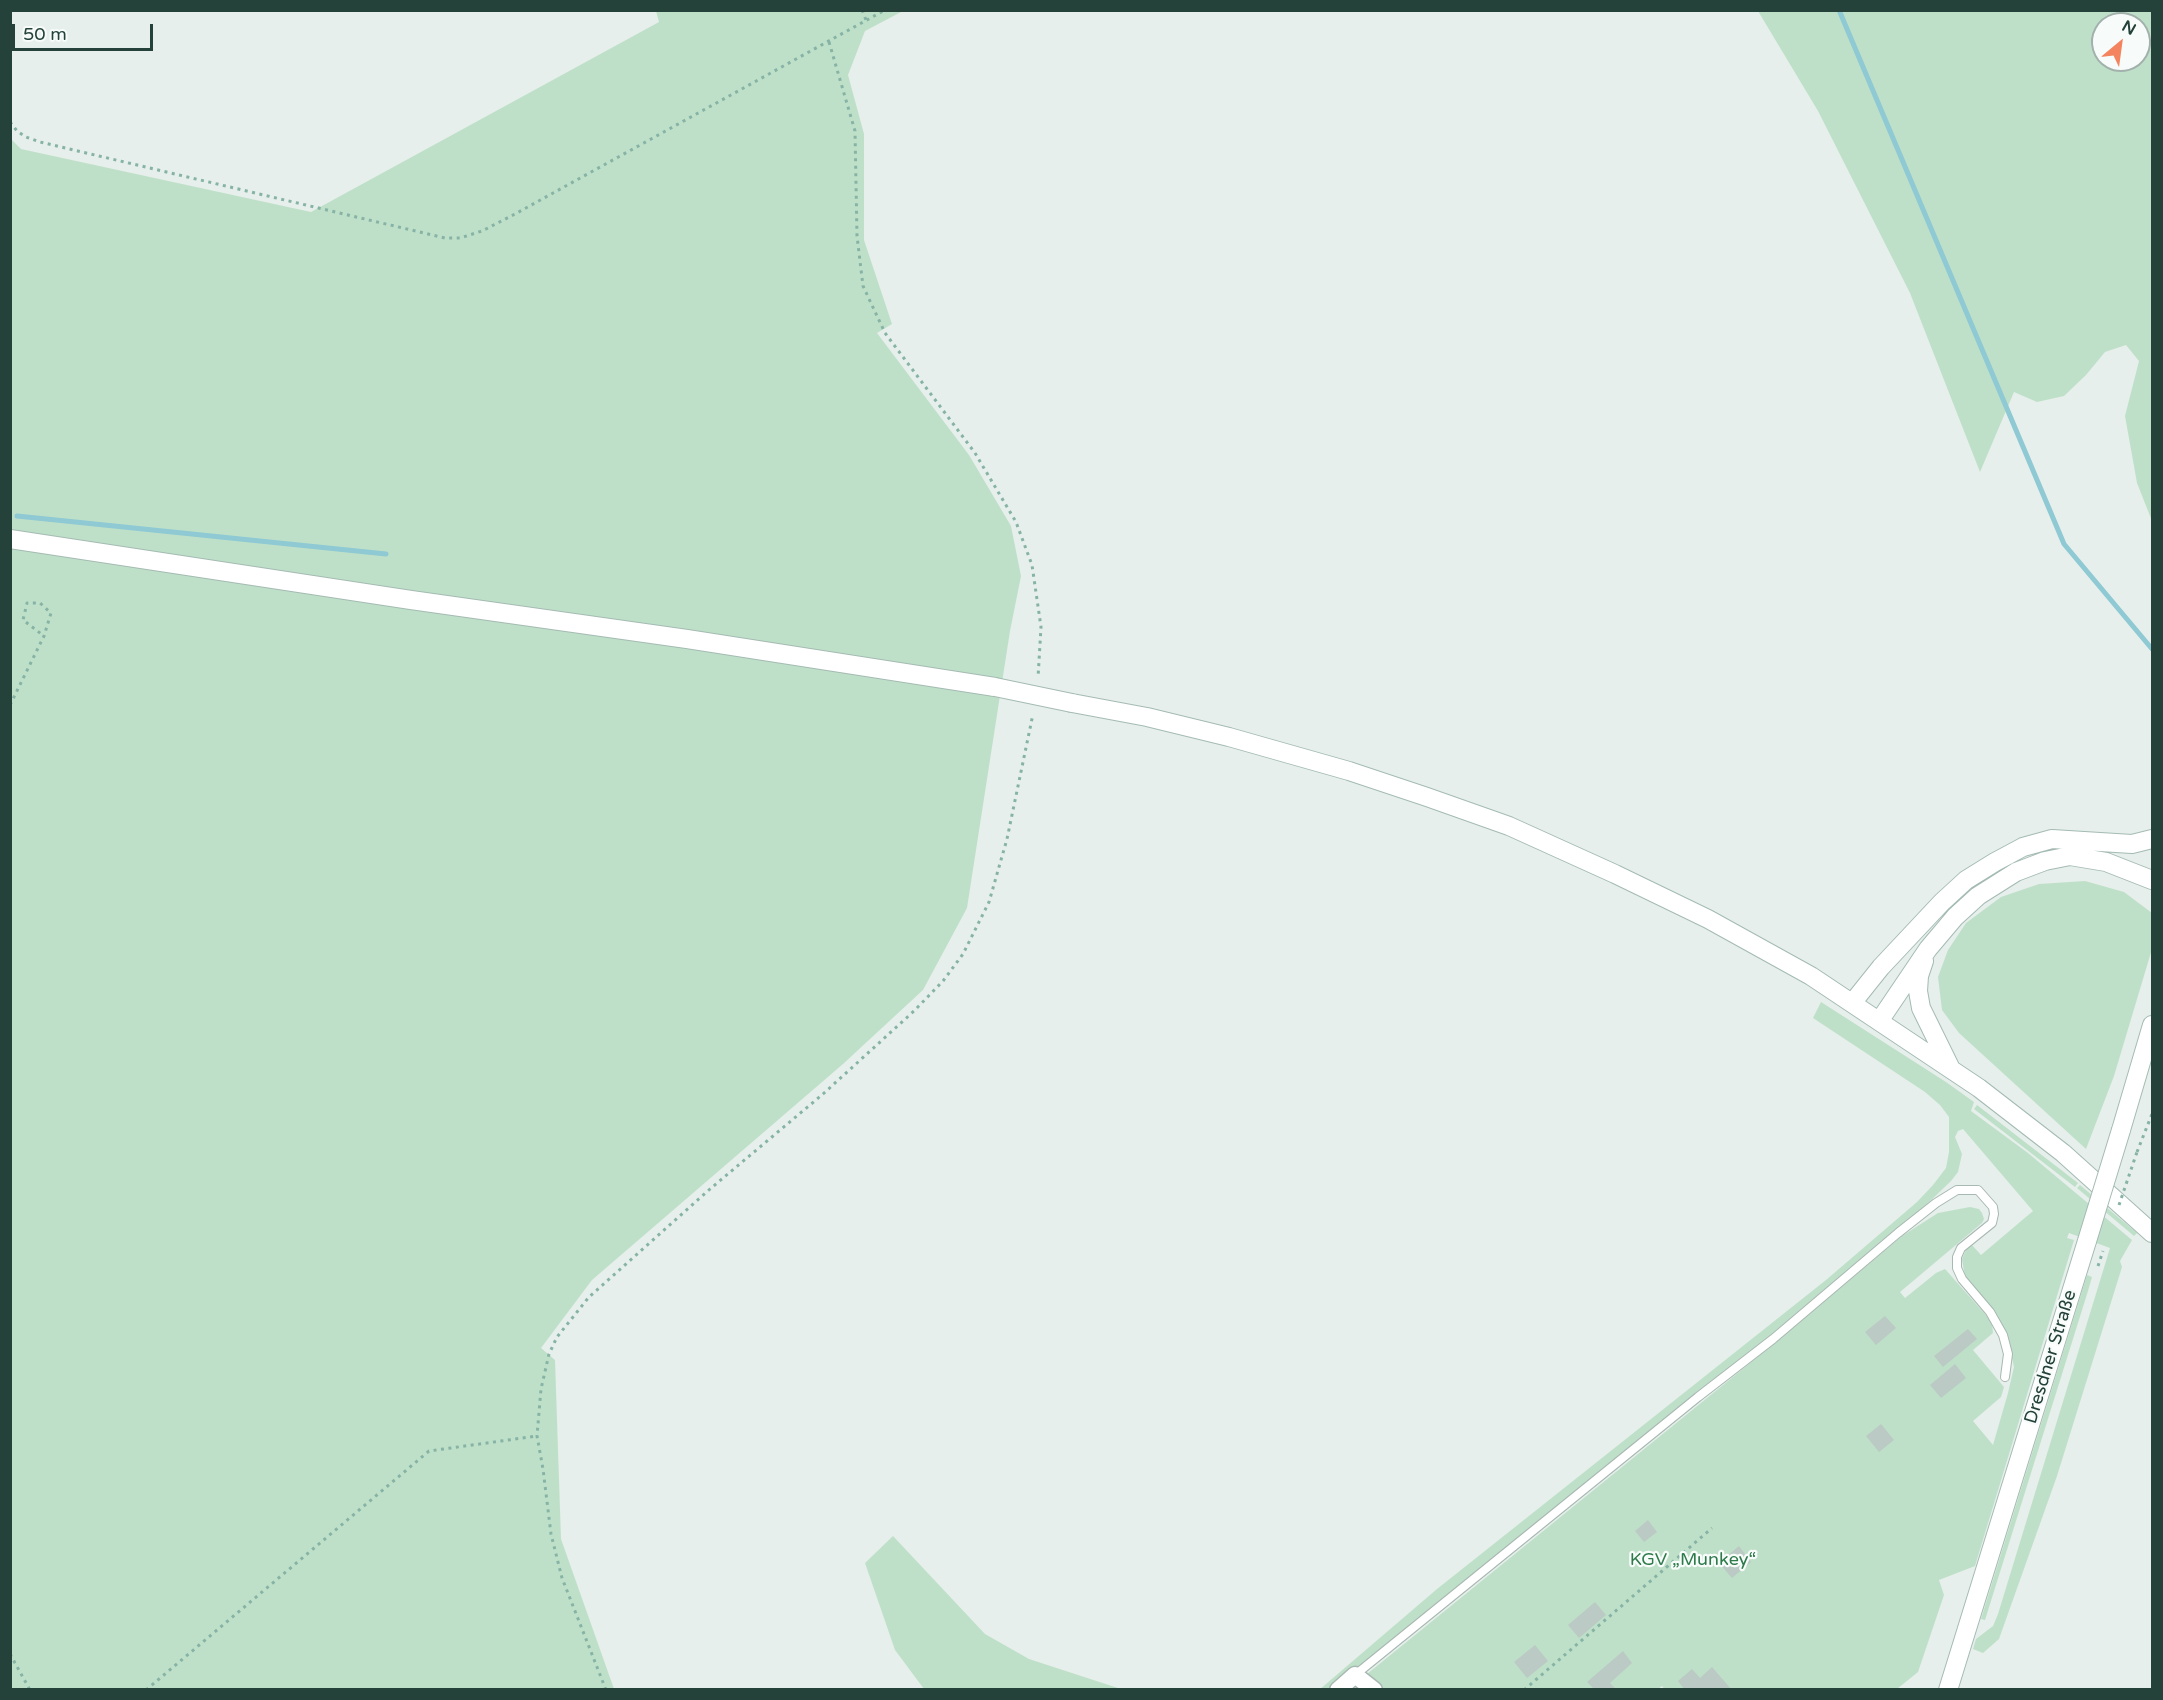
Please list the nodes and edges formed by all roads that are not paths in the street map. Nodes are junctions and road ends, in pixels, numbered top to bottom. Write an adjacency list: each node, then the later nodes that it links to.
1 (10, 540): 7 (main road, bridge)
2 (2152, 839): 3 (main road)
3 (2132, 843): 4 (main road); 7 (main road)
4 (2152, 852)
5 (2152, 880): 6 (main road)
6 (1928, 949): 8 (main road); 10 (main road)
7 (1853, 1002): 8 (main road)
8 (1880, 1020): 10 (main road)
9 (2152, 1025): 16 (main road, Dresdner Straße, bridge)
10 (1951, 1068): 11 (main road)
11 (2152, 1233)
12 (2005, 1377): 13 (lane)
13 (1355, 1675): 14 (street); 15 (street)
14 (1338, 1689)
15 (1374, 1689)
16 (1948, 1689)

